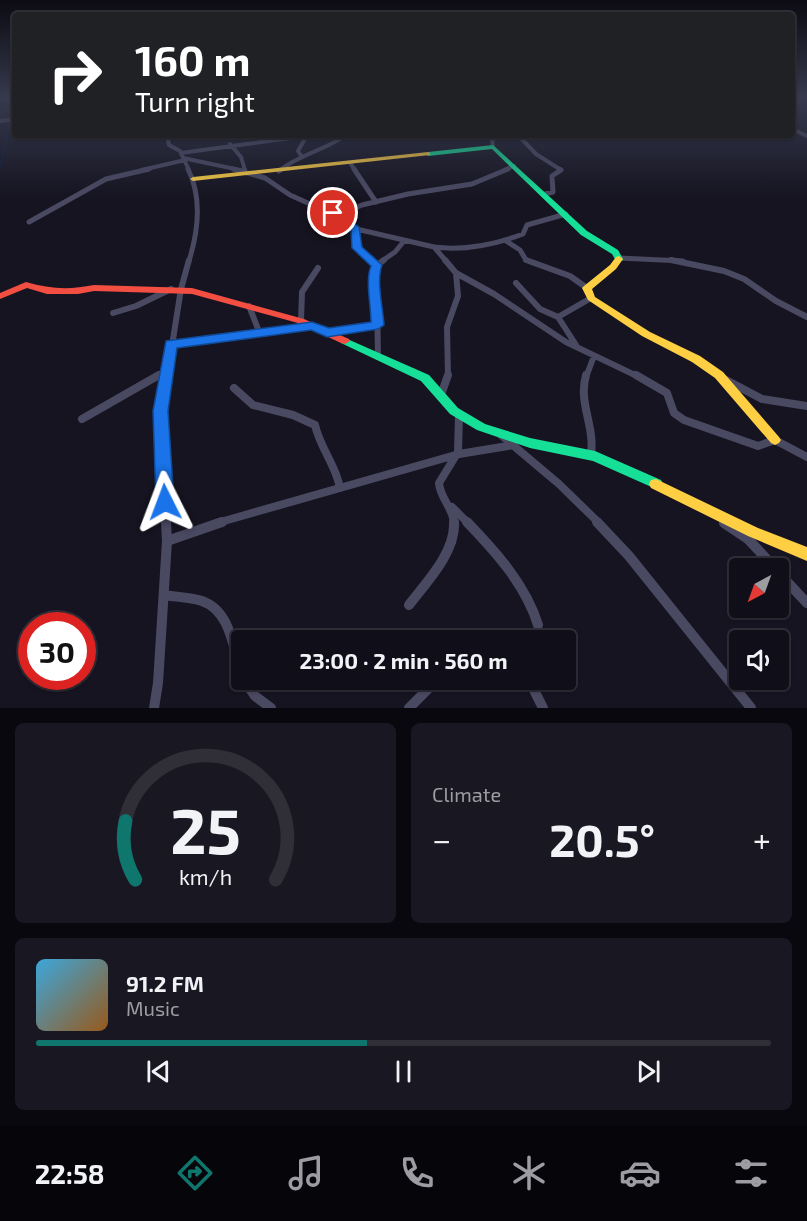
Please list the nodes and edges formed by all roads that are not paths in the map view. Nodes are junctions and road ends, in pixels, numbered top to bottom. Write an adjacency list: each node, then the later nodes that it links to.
1 (169, 138): 10 (street)
2 (277, 138): 8 (street)
3 (306, 138): 11 (street)
4 (342, 138): 11 (street)
5 (497, 138): 9 (street)
6 (521, 138): 17 (street)
7 (225, 142): 8 (street)
8 (232, 145): 10 (street); 15 (street)
9 (493, 147): 12 (street); 13 (street)
10 (183, 157): 15 (street); 16 (street); 21 (street)
11 (302, 157): 14 (street)
12 (350, 163): 14 (street); 18 (street)
13 (514, 166): 17 (street); 18 (street)
14 (279, 171): 15 (street)
15 (249, 173): 16 (street); 20 (street)
16 (193, 179): 31 (street)
17 (545, 194): 19 (street)
18 (375, 202): 20 (street)
19 (566, 214): 24 (street); 26 (street)
20 (338, 216): 22 (street)
21 (29, 222)
22 (356, 229): 23 (street); 27 (street)
23 (404, 241): 25 (street); 27 (street)
24 (506, 241): 25 (street); 32 (street)
25 (434, 247): 29 (street)
26 (619, 258): 32 (street); 37 (street)
27 (376, 265): 39 (street)
28 (318, 268): 38 (street)
29 (456, 273): 44 (street); 50 (street)
30 (516, 283): 36 (street)
31 (176, 289): 33 (street); 34 (street); 35 (street); 43 (street)
32 (589, 293): 36 (street); 48 (street)
33 (0, 296)
34 (249, 306): 38 (street); 41 (street)
35 (113, 313)
36 (558, 317): 44 (street)
37 (807, 317)
38 (301, 321): 40 (street)
39 (378, 325): 42 (street); 46 (street)
40 (312, 326): 41 (street); 42 (street)
41 (260, 333): 43 (street)
42 (327, 333): 46 (street)
43 (171, 344): 47 (street)
44 (579, 348): 45 (street)
45 (594, 356): 55 (street); 58 (street)
46 (378, 357): 50 (street)
47 (167, 370): 53 (street); 63 (street)
48 (719, 375): 51 (street); 55 (street)
49 (234, 388): 60 (street)
50 (441, 395): 52 (street)
51 (807, 406)
52 (459, 415): 54 (street); 57 (street)
53 (82, 420)
54 (500, 434): 56 (street); 58 (street)
55 (775, 440): 59 (street)
56 (514, 445): 57 (street); 79 (street)
57 (459, 454): 60 (street); 61 (street)
58 (591, 454): 62 (street)
59 (807, 458)
60 (340, 488): 63 (street)
61 (446, 501): 69 (street); 70 (street)
62 (707, 511): 64 (street); 65 (street)
63 (167, 541): 67 (street)
64 (807, 554)
65 (766, 558)
66 (789, 584): 68 (street)
67 (164, 595): 71 (street); 75 (street)
68 (807, 603)
69 (410, 605)
70 (538, 625)
71 (231, 637)
72 (250, 690): 76 (street)
73 (427, 690): 77 (street)
74 (534, 690): 78 (street)
75 (154, 708)
76 (271, 708)
77 (409, 708)
78 (543, 708)
79 (751, 708)

